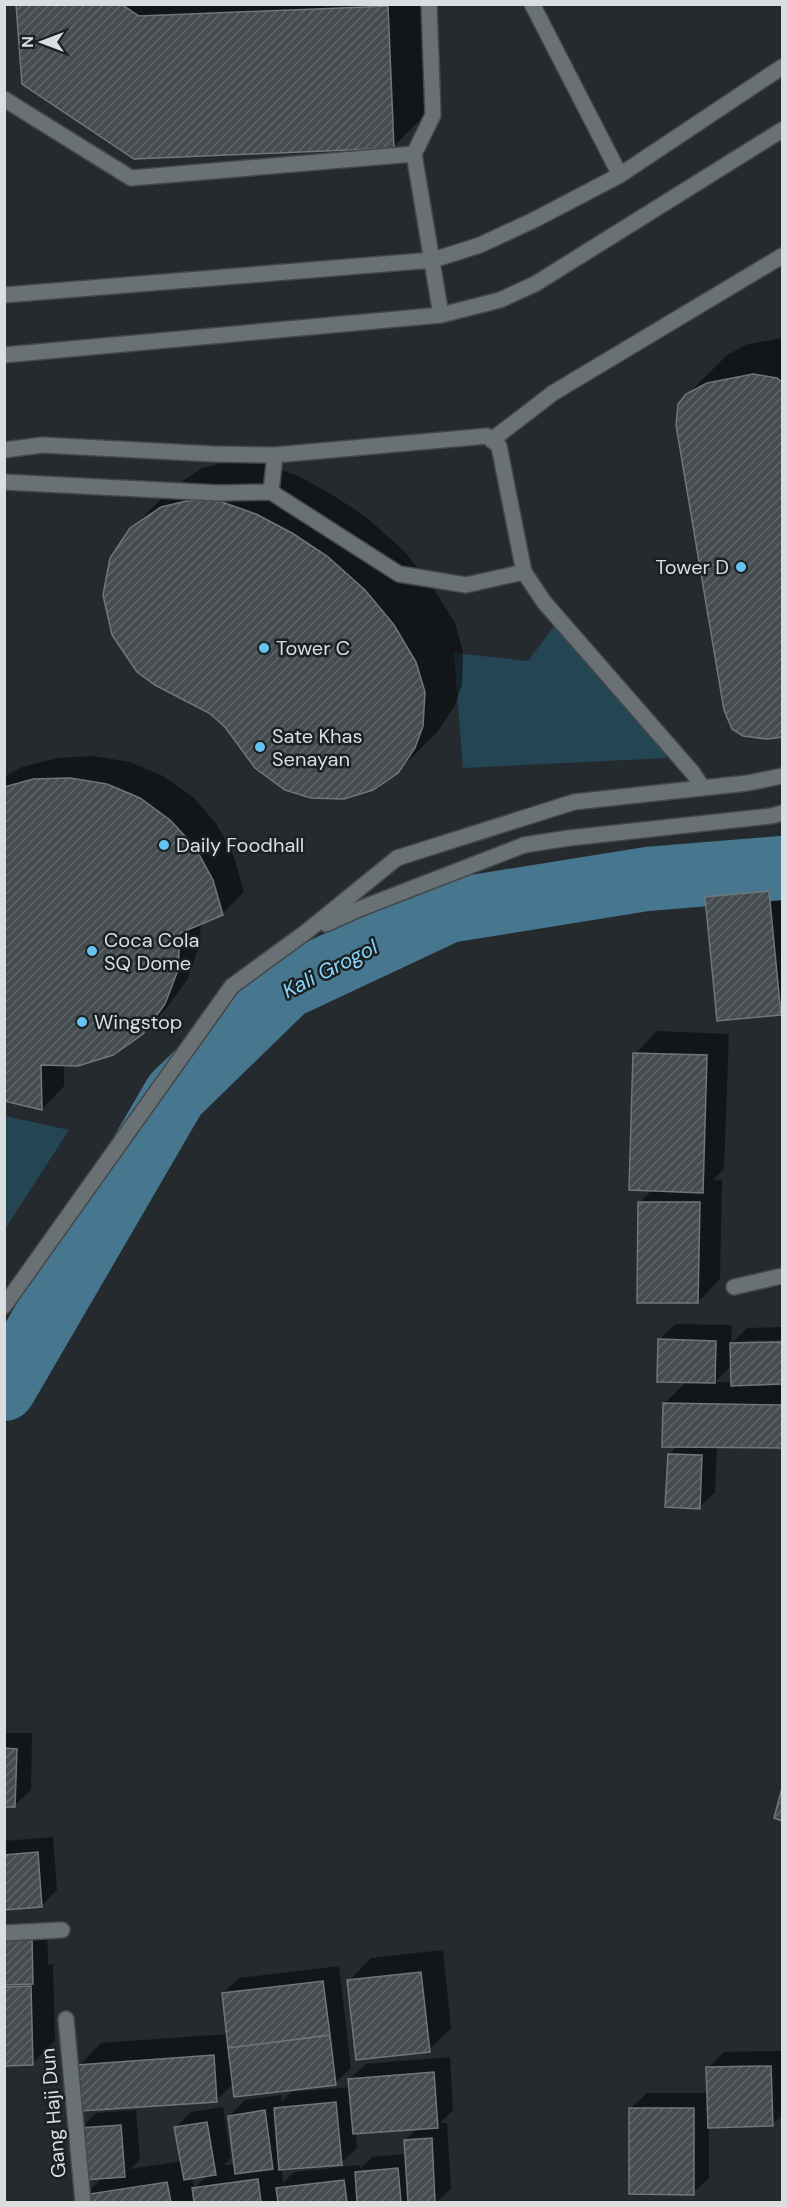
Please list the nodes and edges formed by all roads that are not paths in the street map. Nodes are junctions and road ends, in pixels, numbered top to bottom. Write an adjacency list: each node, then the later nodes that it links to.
1 (429, 4): 6 (street)
2 (532, 4): 7 (street)
3 (783, 67): 7 (street)
4 (4, 99): 6 (street)
5 (783, 130): 11 (street)
6 (414, 154): 9 (street)
7 (620, 175): 9 (street)
8 (783, 256): 13 (street)
9 (433, 260): 10 (street); 11 (street)
10 (4, 295)
11 (441, 315): 12 (street)
12 (4, 355)
13 (493, 439): 15 (street); 18 (street)
14 (4, 450): 15 (street)
15 (275, 455): 17 (street)
16 (4, 482): 17 (street)
17 (271, 492): 18 (street)
18 (524, 572): 20 (street)
19 (783, 777): 20 (street)
20 (702, 787): 22 (street)
21 (783, 813): 22 (street)
22 (306, 932): 25 (street)
23 (783, 1276): 24 (street)
24 (735, 1287)
25 (4, 1306)
26 (62, 1930): 27 (street)
27 (4, 1933)
28 (66, 2019): 29 (street, Gang Haji Dun)
29 (83, 2202)

